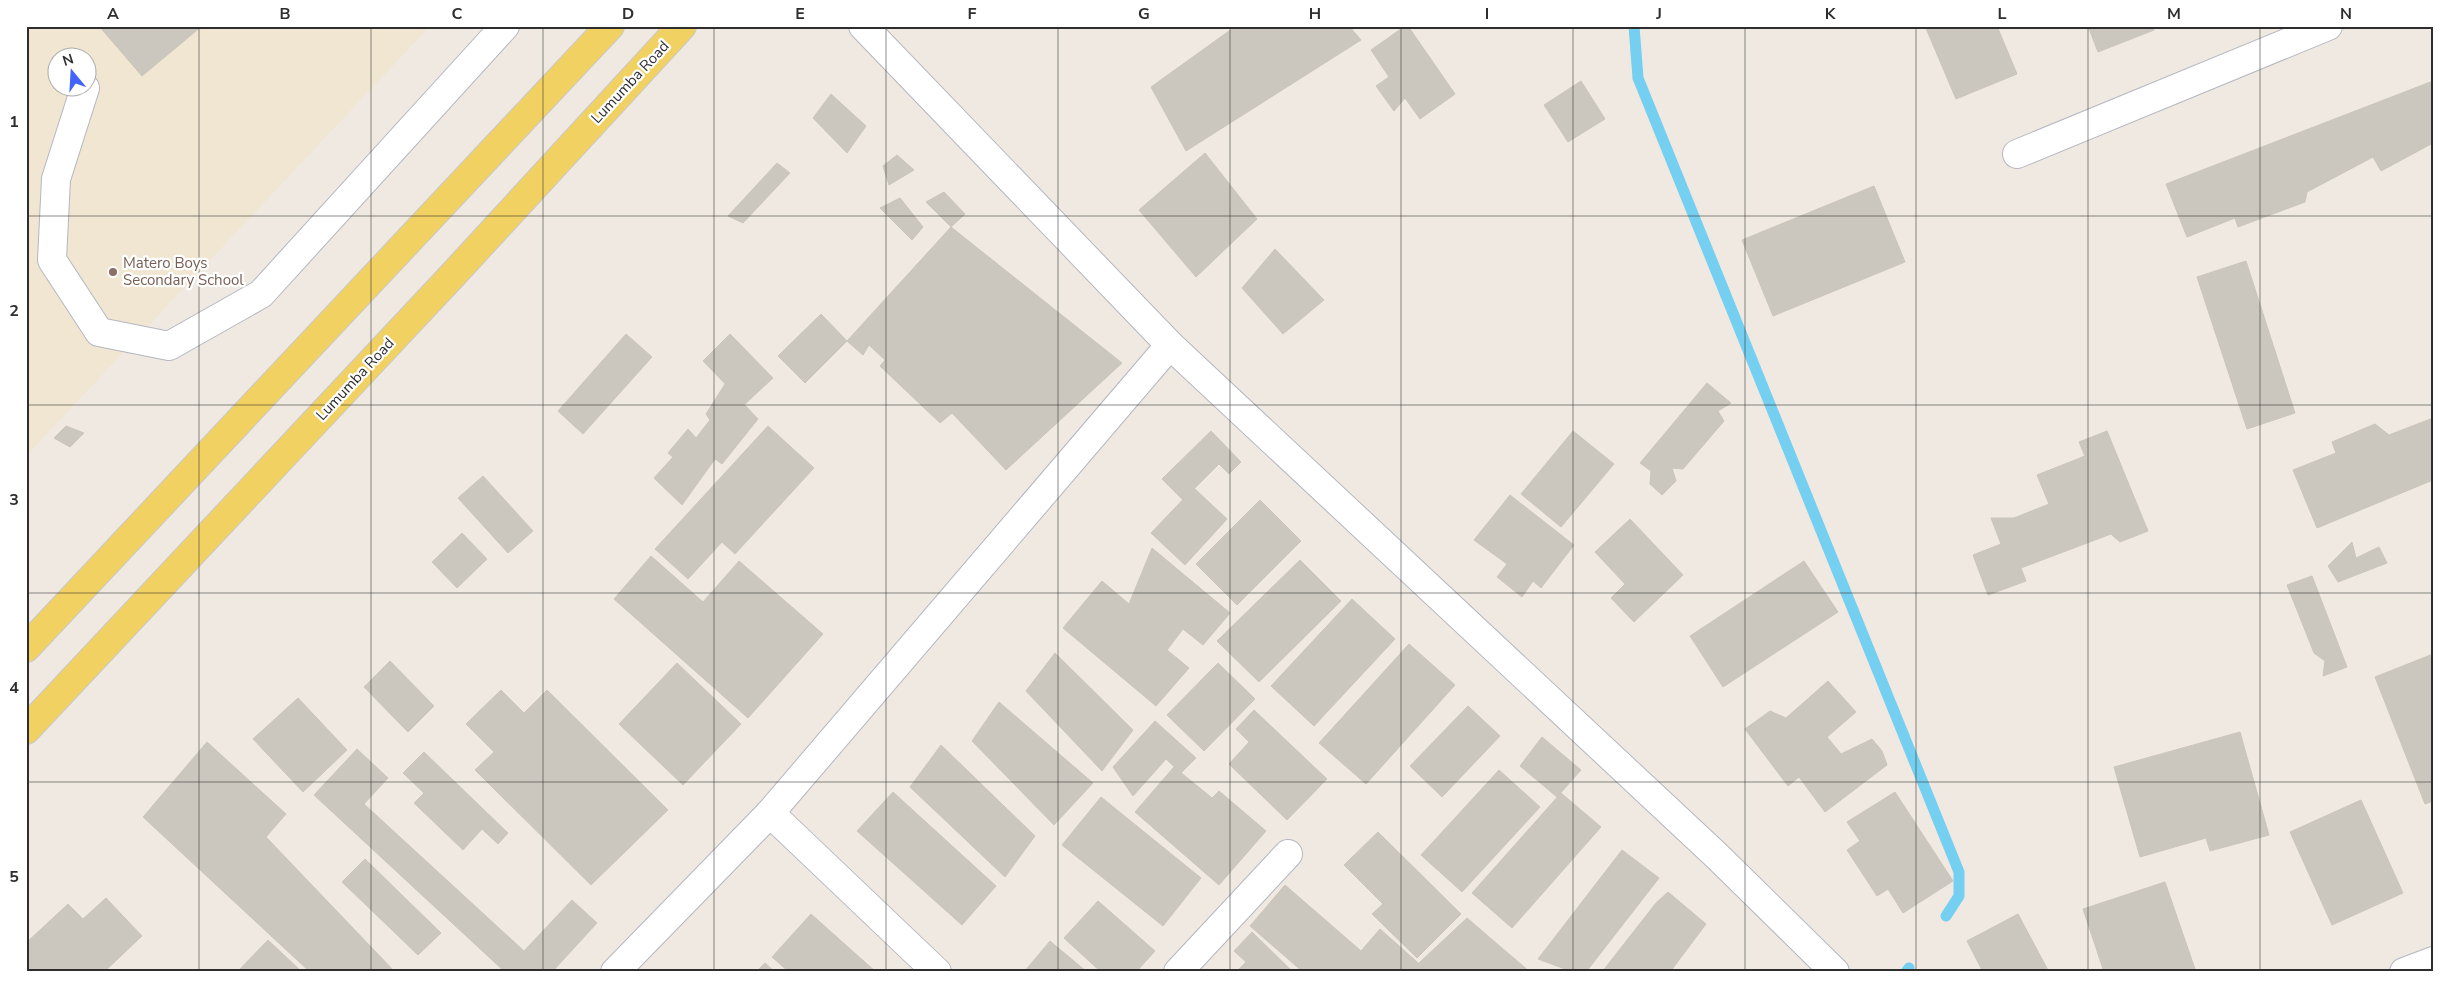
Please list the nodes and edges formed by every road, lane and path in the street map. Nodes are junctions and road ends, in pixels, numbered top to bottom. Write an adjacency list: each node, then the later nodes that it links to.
1 (505, 26): 6 (street)
2 (610, 26): 9 (main road)
3 (682, 26): 10 (main road, Lumumba Road)
4 (863, 26): 8 (street)
5 (2328, 26): 7 (street)
6 (82, 98)
7 (2017, 154)
8 (1170, 345): 11 (street); 17 (street)
9 (26, 648)
10 (26, 730)
11 (770, 813): 14 (street); 15 (street)
12 (1288, 854): 16 (street)
13 (2433, 961): 18 (street)
14 (615, 972)
15 (937, 972)
16 (1178, 972)
17 (1835, 972)
18 (2404, 972)

